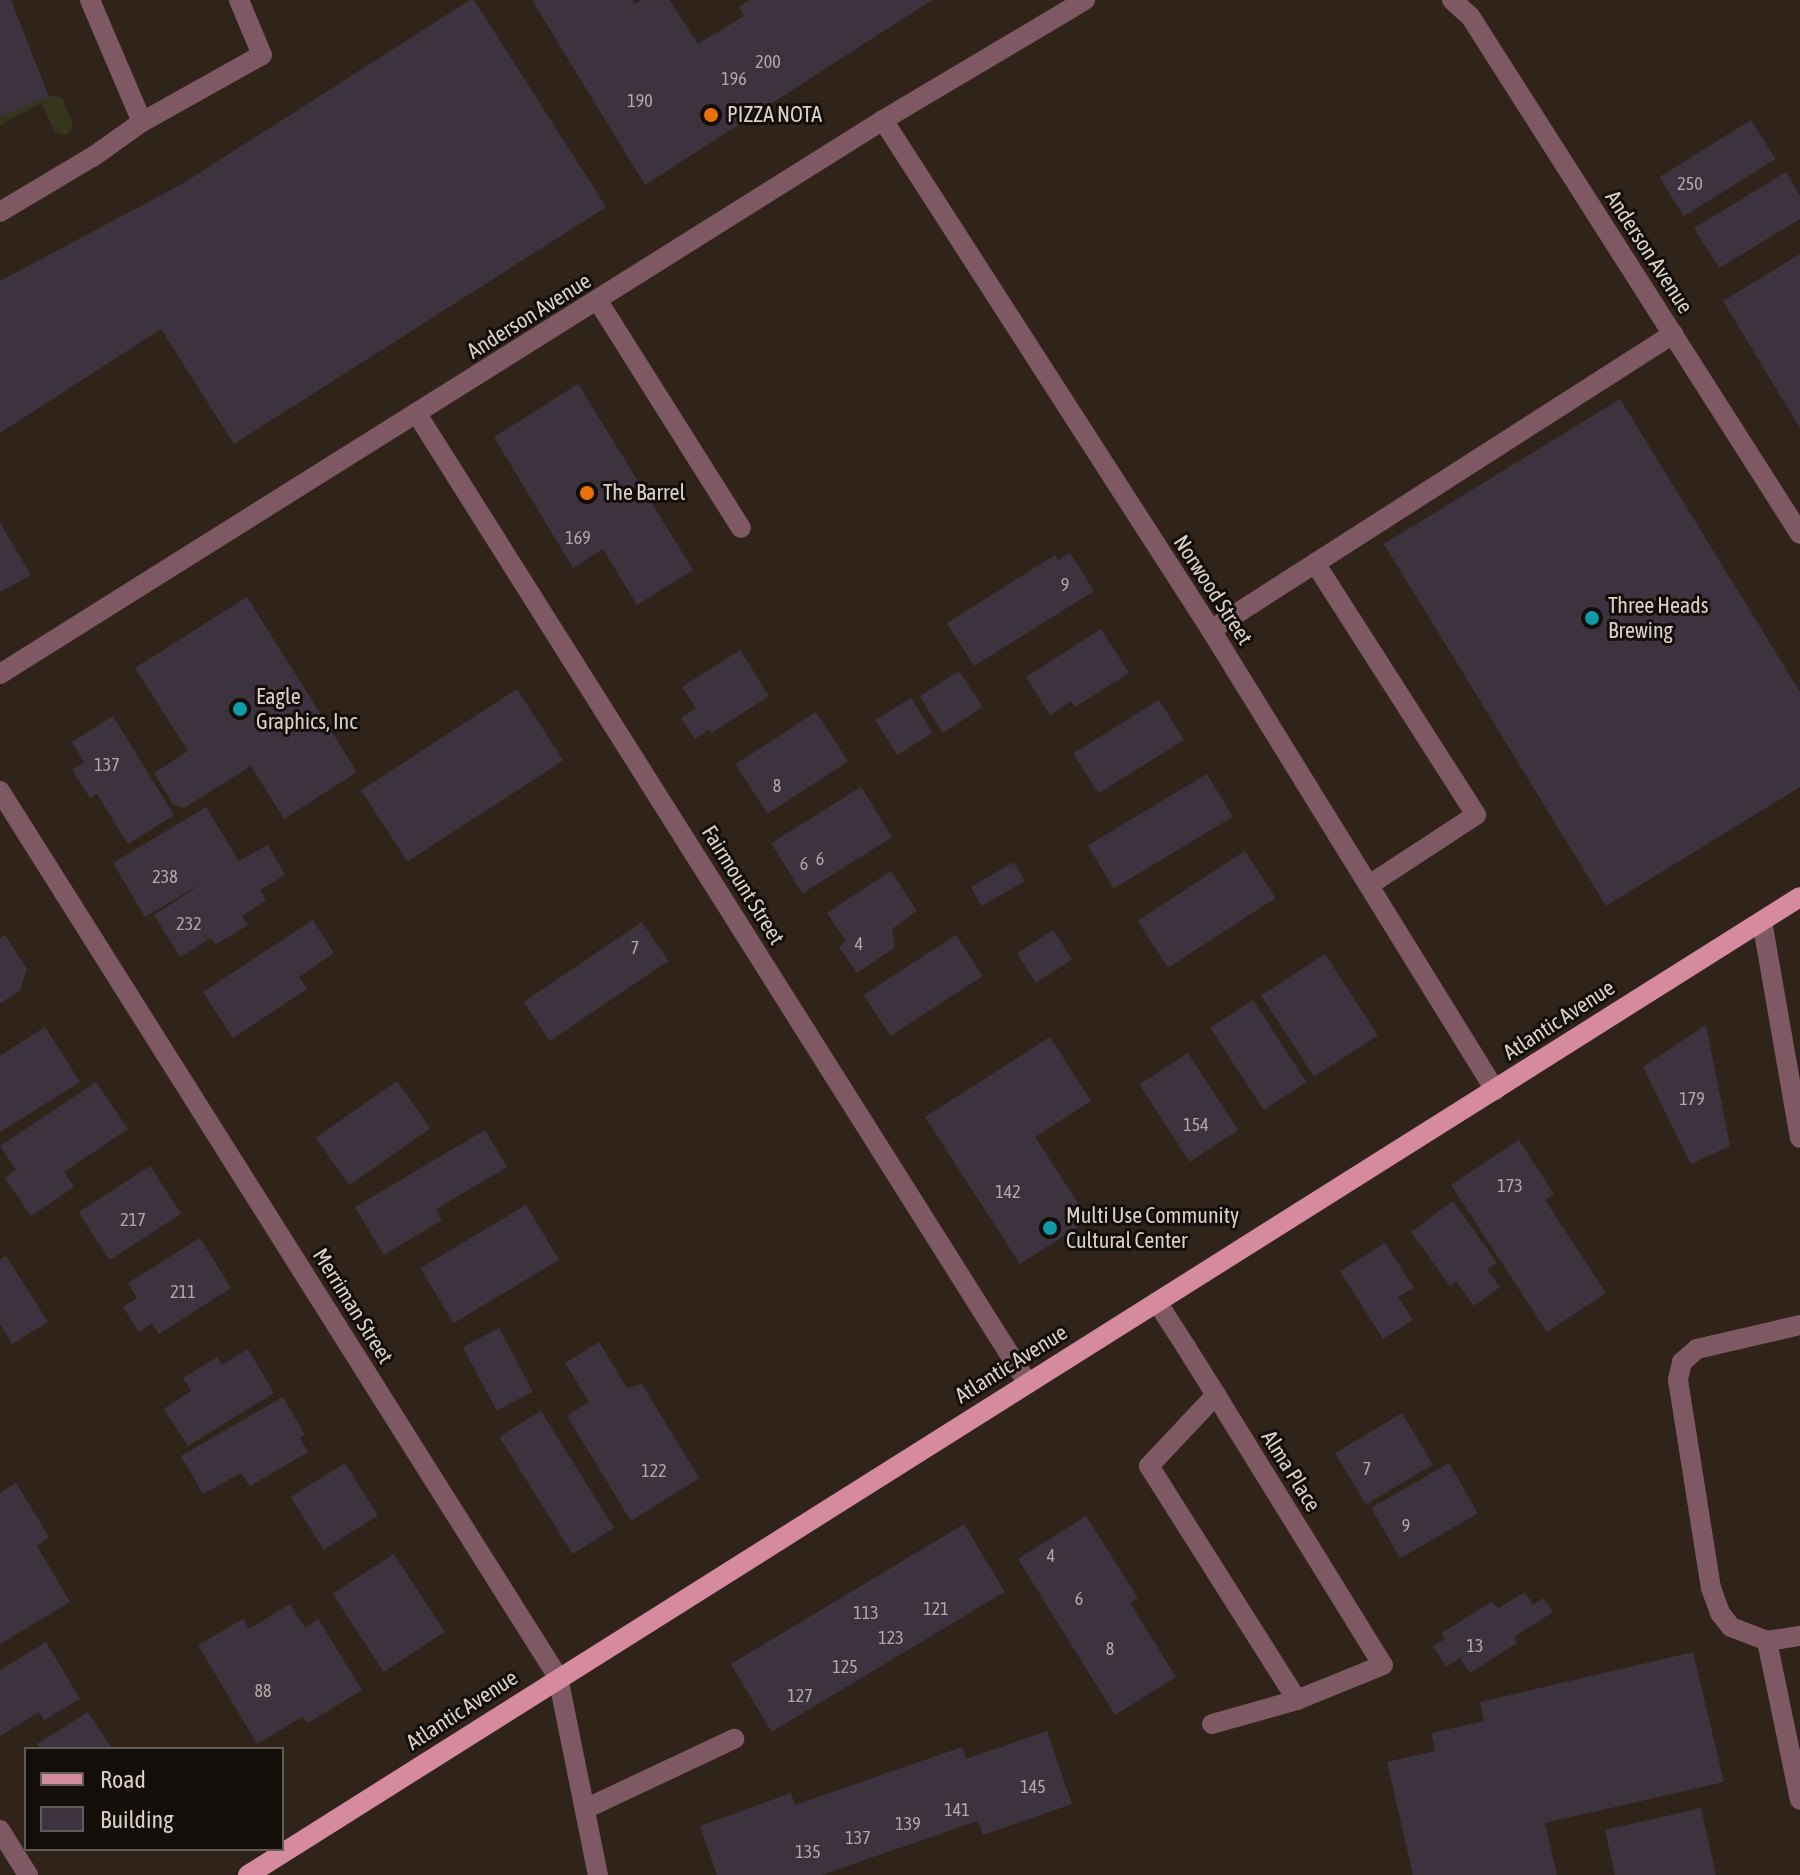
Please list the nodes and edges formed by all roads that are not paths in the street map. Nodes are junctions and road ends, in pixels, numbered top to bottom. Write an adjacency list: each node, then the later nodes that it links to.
1 (90, 0): 6 (street)
2 (239, 0): 6 (street)
3 (1085, 0): 5 (street, Anderson Avenue)
4 (1452, 0): 9 (street, Anderson Avenue)
5 (883, 120): 8 (street, Anderson Avenue); 14 (street, Norwood Street)
6 (142, 122): 7 (street)
7 (0, 212)
8 (598, 301): 10 (street, Anderson Avenue); 11 (street)
9 (1673, 334): 12 (street, Anderson Avenue); 13 (street)
10 (417, 414): 15 (street, Anderson Avenue); 25 (street, Fairmount Street)
11 (741, 528)
12 (1800, 534)
13 (1315, 563): 14 (street); 17 (street)
14 (1211, 630): 17 (street, Norwood Street)
15 (0, 674)
16 (0, 791): 29 (street, Merriman Street)
17 (1369, 885): 21 (street, Norwood Street)
18 (1800, 897): 19 (main road, Atlantic Avenue)
19 (1762, 921): 20 (street); 21 (main road, Atlantic Avenue)
20 (1794, 1065): 22 (street)
21 (1495, 1090): 23 (main road, Atlantic Avenue)
22 (1800, 1138)
23 (1157, 1302): 25 (main road, Atlantic Avenue); 26 (street, Alma Place)
24 (1800, 1325): 28 (street)
25 (1027, 1382): 29 (main road, Atlantic Avenue)
26 (1216, 1395): 30 (street); 30 (street, Alma Place)
27 (1800, 1636): 28 (street)
28 (1767, 1641): 33 (street)
29 (558, 1677): 34 (street, Merriman Street); 36 (main road, Atlantic Avenue)
30 (1297, 1700): 31 (street)
31 (1212, 1724)
32 (734, 1739): 34 (street)
33 (1800, 1800)
34 (585, 1809): 38 (street, Merriman Street)
35 (0, 1830): 37 (street)
36 (252, 1874)
37 (28, 1875)
38 (598, 1875)

